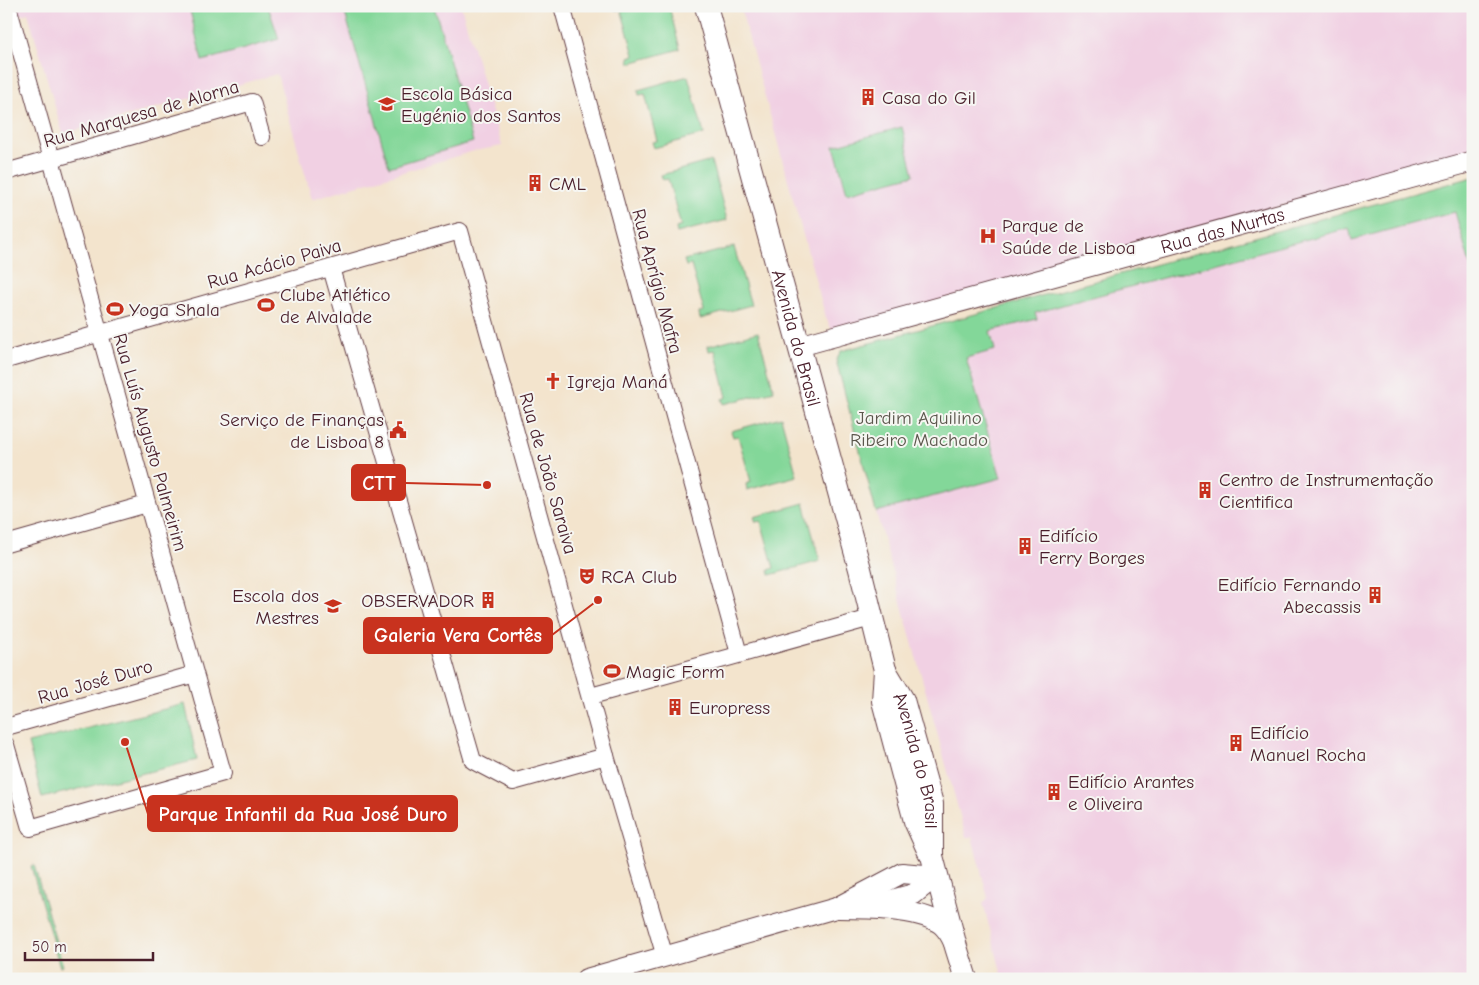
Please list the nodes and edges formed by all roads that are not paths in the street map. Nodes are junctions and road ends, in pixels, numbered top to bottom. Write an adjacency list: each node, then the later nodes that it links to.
1 (8, 6): 5 (street, Rua Luís Augusto Palmeirim)
2 (562, 6): 16 (street, Rua Aprígio Mafra)
3 (706, 6): 11 (main road, Avenida do Brasil)
4 (262, 137): 5 (street, Rua Marquesa de Alorna)
5 (51, 159): 7 (street, Rua Marquesa de Alorna); 10 (street, Rua Luís Augusto Palmeirim)
6 (1473, 162): 11 (street, Rua das Murtas)
7 (6, 172)
8 (460, 231): 9 (street, Rua Acácio Paiva); 18 (street, Rua de João Saraiva)
9 (332, 268): 10 (street, Rua Acácio Paiva); 21 (street)
10 (100, 334): 12 (street, Rua Acácio Paiva); 13 (street, Rua Luís Augusto Palmeirim)
11 (799, 346): 15 (main road, Avenida do Brasil)
12 (6, 360)
13 (148, 504): 14 (street); 17 (street, Rua Luís Augusto Palmeirim)
14 (6, 544)
15 (871, 618): 16 (street); 22 (main road, Avenida do Brasil)
16 (739, 654): 18 (street)
17 (196, 674): 19 (street, Rua José Duro); 20 (street, Rua Luís Augusto Palmeirim)
18 (590, 696): 21 (street, Rua de João Saraiva)
19 (6, 727)
20 (6, 745)
21 (606, 756): 26 (street, Rua de João Saraiva)
22 (934, 866): 23 (street); 24 (street); 25 (main road, Avenida do Brasil)
23 (836, 908): 24 (street); 26 (street)
24 (863, 908): 25 (street)
25 (956, 947): 28 (main road, Avenida do Brasil)
26 (664, 957): 27 (street)
27 (586, 979)
28 (966, 979)

